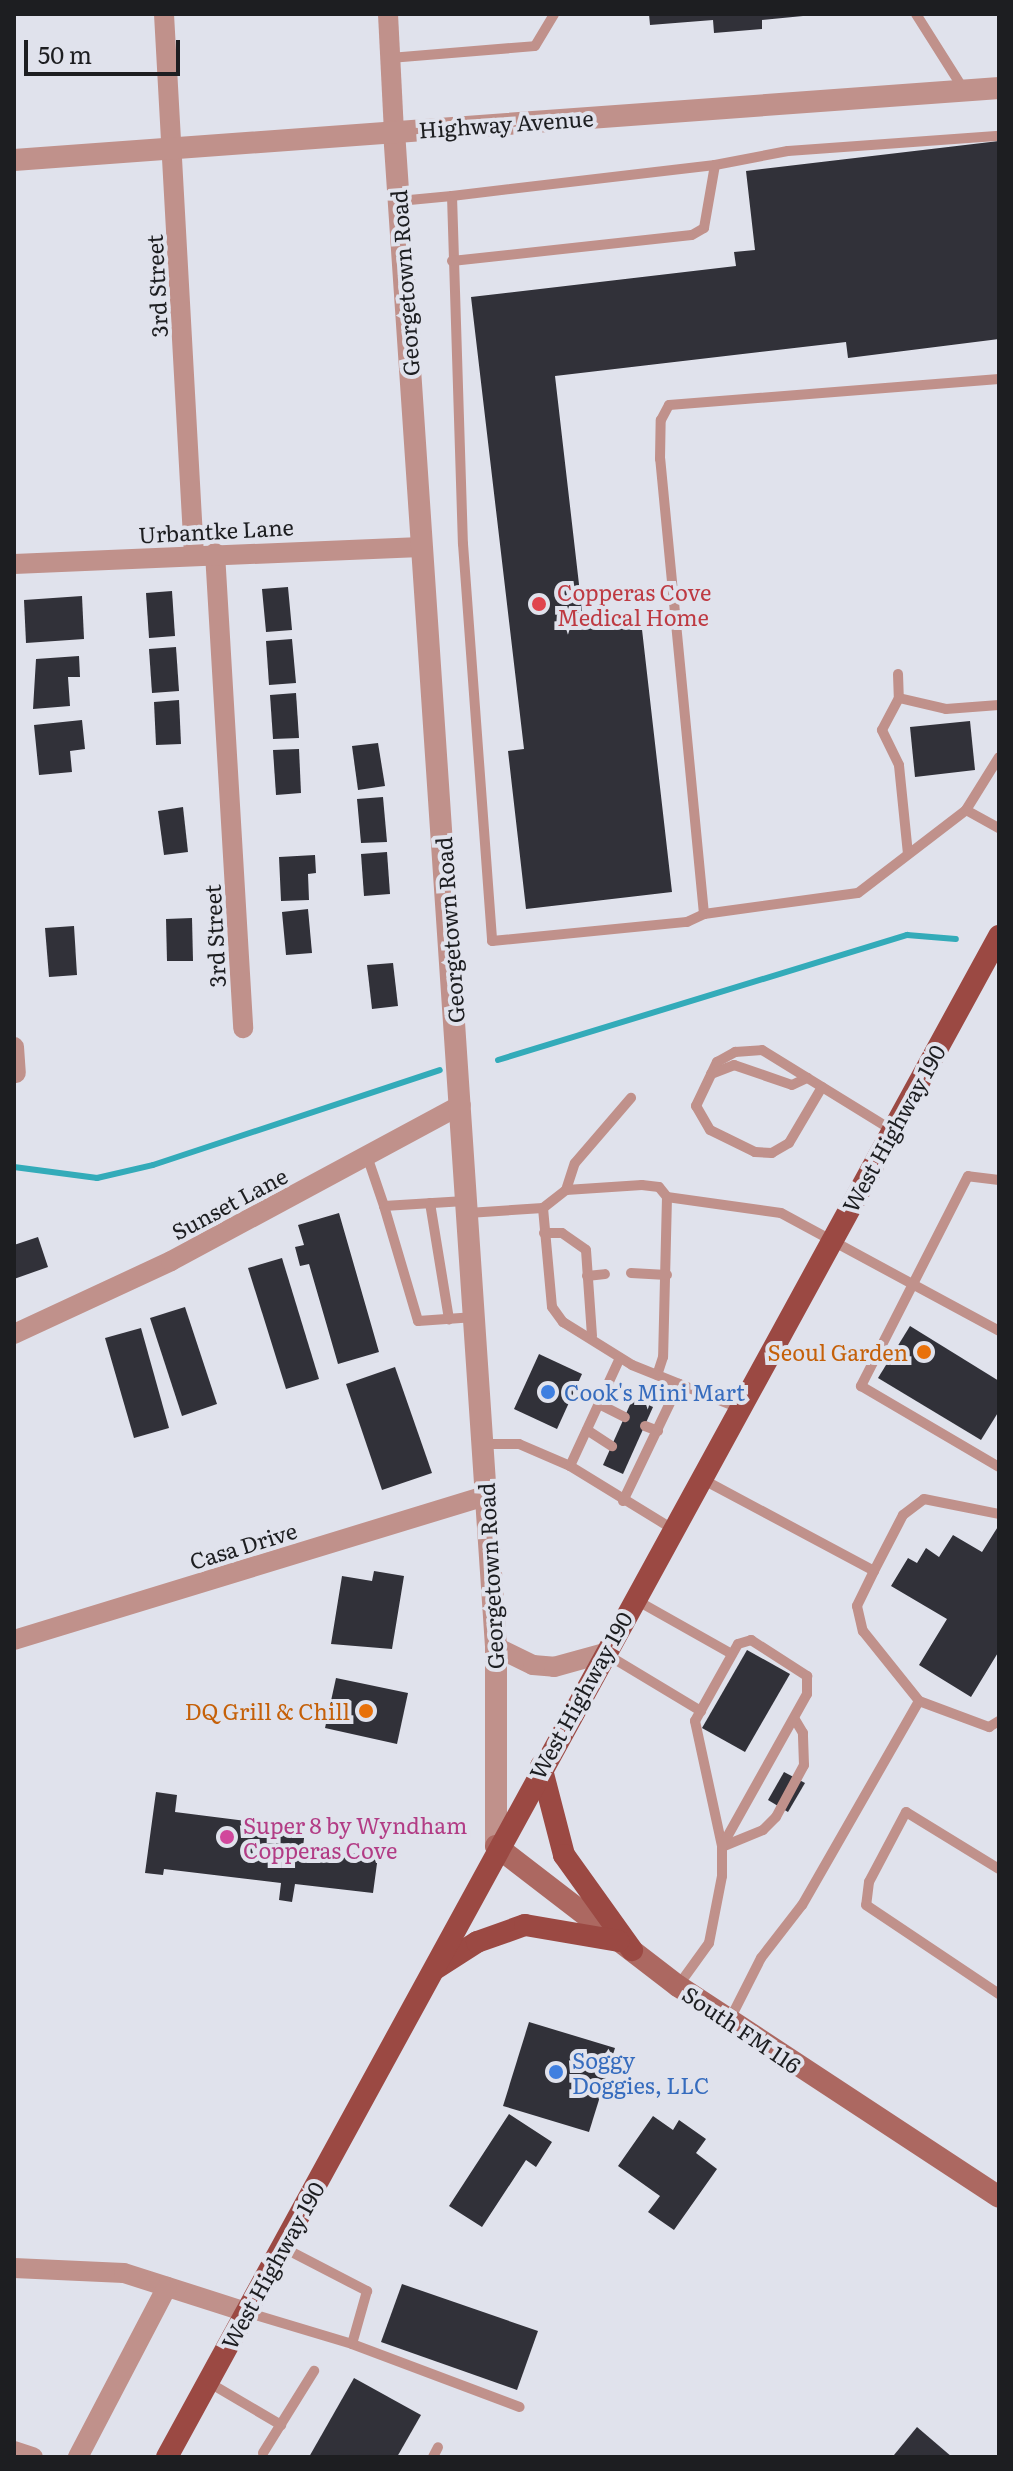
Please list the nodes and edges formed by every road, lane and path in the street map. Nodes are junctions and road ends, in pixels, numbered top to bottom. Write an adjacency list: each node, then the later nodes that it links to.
1 (164, 14): 10 (street, 3rd Street)
2 (388, 14): 5 (street, Georgetown Road)
3 (554, 14): 5 (lane)
4 (916, 14): 7 (lane)
5 (390, 58): 8 (street, Georgetown Road)
6 (999, 88): 7 (street, Highway Avenue)
7 (964, 90): 8 (street, Highway Avenue)
8 (394, 131): 10 (street, Highway Avenue); 14 (street, Georgetown Road)
9 (999, 136): 12 (lane)
10 (172, 152): 11 (street, Highway Avenue); 19 (street, 3rd Street)
11 (14, 160)
12 (715, 165): 13 (lane); 15 (lane)
13 (452, 196): 14 (lane); 15 (lane)
14 (399, 201): 17 (street, Georgetown Road)
15 (452, 261): 28 (lane)
16 (999, 379): 28 (lane)
17 (421, 547): 18 (street, Urbantke Lane); 37 (street, Georgetown Road)
18 (215, 553): 19 (street, Urbantke Lane); 30 (street, 3rd Street)
19 (194, 555): 20 (street, Urbantke Lane)
20 (14, 564)
21 (898, 674): 22 (lane)
22 (899, 698): 23 (lane); 27 (lane)
23 (999, 705)
24 (999, 757): 25 (lane)
25 (966, 810): 26 (lane); 27 (lane)
26 (999, 828)
27 (908, 854): 28 (lane)
28 (704, 914)
29 (999, 936): 38 (main road, West Highway 190)
30 (243, 1028)
31 (14, 1047): 32 (street)
32 (16, 1073)
33 (711, 1074): 34 (lane); 34 (lane); 35 (lane)
34 (807, 1078): 35 (lane)
35 (822, 1087): 38 (lane)
36 (631, 1098): 41 (lane)
37 (461, 1105): 39 (street, Sunset Lane); 45 (street, Georgetown Road)
38 (892, 1130): 48 (main road, West Highway 190)
39 (367, 1156): 44 (lane); 57 (street, Sunset Lane)
40 (999, 1180): 53 (lane)
41 (566, 1190): 42 (lane); 46 (lane)
42 (667, 1197): 48 (lane); 51 (lane)
43 (430, 1203): 44 (lane); 45 (lane); 55 (lane)
44 (384, 1206): 55 (lane)
45 (468, 1207): 46 (lane); 54 (street, Georgetown Road)
46 (543, 1208): 47 (lane)
47 (544, 1233): 52 (lane); 58 (lane)
48 (832, 1238): 53 (lane); 63 (main road, West Highway 190)
49 (631, 1273): 51 (lane)
50 (605, 1274): 52 (lane)
51 (667, 1275): 60 (lane)
52 (587, 1276): 58 (lane)
53 (912, 1282): 56 (lane); 73 (lane)
54 (475, 1317): 55 (lane); 68 (street, Georgetown Road)
55 (449, 1319)
56 (999, 1331)
57 (14, 1334)
58 (592, 1336): 59 (lane)
59 (620, 1358): 60 (lane); 62 (lane)
60 (657, 1375): 61 (lane)
61 (679, 1384): 63 (lane); 67 (lane)
62 (599, 1404): 64 (lane); 66 (lane)
63 (739, 1408): 74 (main road, West Highway 190)
64 (625, 1417)
65 (645, 1426): 67 (lane)
66 (587, 1430): 69 (lane); 72 (lane)
67 (658, 1431): 71 (lane)
68 (483, 1444): 72 (lane); 75 (street, Georgetown Road)
69 (612, 1446)
70 (632, 1456): 71 (lane)
71 (645, 1460): 76 (lane)
72 (570, 1466): 76 (lane)
73 (999, 1467)
74 (700, 1478): 78 (main road, West Highway 190); 79 (lane)
75 (486, 1496): 81 (street, Casa Drive); 82 (street, Georgetown Road)
76 (623, 1501): 78 (lane)
77 (999, 1514): 79 (lane)
78 (671, 1528): 80 (main road, West Highway 190)
79 (874, 1571): 85 (lane)
80 (634, 1599): 83 (main road, West Highway 190); 84 (lane)
81 (14, 1640)
82 (496, 1647): 83 (street); 90 (street, Georgetown Road)
83 (604, 1653): 86 (lane); 89 (main road, West Highway 190)
84 (732, 1654): 86 (lane); 87 (lane)
85 (919, 1701): 88 (lane); 97 (lane)
86 (701, 1711): 91 (lane)
87 (794, 1718): 91 (lane); 91 (lane)
88 (999, 1721)
89 (541, 1766): 90 (main road, West Highway 190); 93 (main road)
90 (496, 1846): 93 (main road, South FM 116); 94 (main road, West Highway 190)
91 (722, 1846): 95 (lane)
92 (999, 1869): 96 (lane)
93 (626, 1946): 94 (main road); 95 (main road, South FM 116)
94 (434, 1969): 99 (main road, West Highway 190)
95 (678, 1986): 97 (main road, South FM 116)
96 (999, 1994)
97 (729, 2021): 98 (main road, South FM 116)
98 (999, 2197)
99 (282, 2247): 102 (main road, West Highway 190); 103 (lane)
100 (14, 2268): 101 (street)
101 (167, 2287): 102 (street); 111 (street)
102 (246, 2312): 103 (lane); 105 (main road, West Highway 190)
103 (352, 2344): 106 (lane)
104 (314, 2371): 107 (lane)
105 (208, 2382): 107 (lane); 112 (main road, West Highway 190)
106 (520, 2407)
107 (281, 2425): 109 (lane)
108 (14, 2451): 110 (street)
109 (265, 2456)
110 (33, 2457)
111 (78, 2457)
112 (167, 2457)

